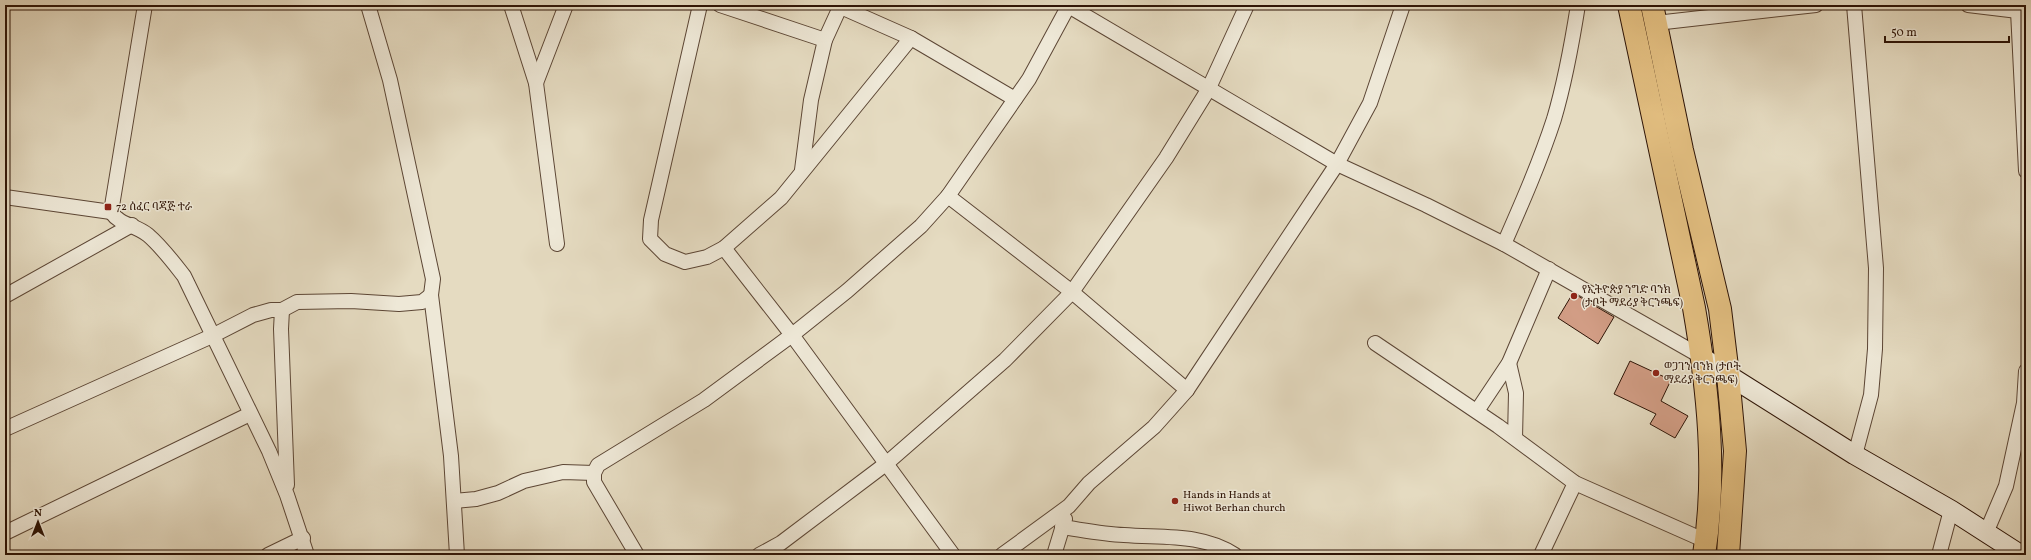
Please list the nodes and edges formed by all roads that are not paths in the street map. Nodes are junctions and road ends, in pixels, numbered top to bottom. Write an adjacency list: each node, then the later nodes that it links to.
1 (145, 5): 28 (street)
2 (368, 5): 35 (street)
3 (511, 5): 20 (street)
4 (566, 5): 20 (street)
5 (700, 5): 32 (street)
6 (720, 5): 19 (street)
7 (1068, 5): 21 (street); 22 (street)
8 (1247, 5): 21 (street)
9 (1403, 5): 23 (street)
10 (1578, 5): 31 (street)
11 (1629, 5): 41 (main road)
12 (1816, 5): 17 (street)
13 (1854, 5): 50 (street)
14 (1968, 5): 16 (street)
15 (841, 6): 18 (street); 19 (street)
16 (2022, 13): 25 (street)
17 (1654, 14): 44 (main road)
18 (911, 38): 22 (street); 24 (street)
19 (825, 40): 24 (street)
20 (536, 83): 30 (street)
21 (1208, 90): 23 (street); 34 (street)
22 (1015, 99): 26 (street)
23 (1338, 164): 31 (street); 45 (street)
24 (802, 170): 32 (street)
25 (2026, 171)
26 (948, 196): 34 (street); 38 (street)
27 (5, 197): 28 (street)
28 (111, 212): 29 (street)
29 (132, 225): 36 (street); 39 (street)
30 (557, 244)
31 (1504, 244): 33 (street)
32 (724, 248): 38 (street)
33 (1549, 269): 41 (street); 42 (street)
34 (1072, 292): 45 (street); 51 (street)
35 (431, 295): 37 (street); 55 (street)
36 (5, 296)
37 (282, 310): 39 (street); 54 (street)
38 (792, 335): 51 (street); 52 (street)
39 (212, 336): 47 (street); 48 (street)
40 (1374, 343): 46 (street)
41 (1702, 357): 44 (street); 62 (main road)
42 (1509, 363): 46 (street); 49 (street)
43 (2026, 371): 60 (street)
44 (1728, 375): 50 (street); 73 (main road)
45 (1187, 390): 56 (street)
46 (1477, 412): 49 (street)
47 (250, 414): 54 (street); 59 (street)
48 (5, 429)
49 (1515, 438): 53 (street)
50 (1855, 455): 57 (street)
51 (887, 463): 67 (street); 68 (street)
52 (594, 473): 55 (street); 66 (street)
53 (1575, 483): 62 (street); 72 (street)
54 (287, 495): 61 (street)
55 (454, 501): 65 (street)
56 (1069, 506): 58 (street); 69 (street)
57 (1951, 510): 60 (street); 74 (street)
58 (1062, 527): 70 (street); 71 (street)
59 (5, 533)
60 (1986, 533): 75 (street)
61 (303, 538): 63 (street); 64 (street)
62 (1705, 548)
63 (268, 555)
64 (307, 555)
65 (457, 555)
66 (637, 555)
67 (759, 555)
68 (953, 555)
69 (1002, 555)
70 (1054, 555)
71 (1235, 555)
72 (1541, 555)
73 (1728, 555)
74 (1939, 555)
75 (2021, 555)

